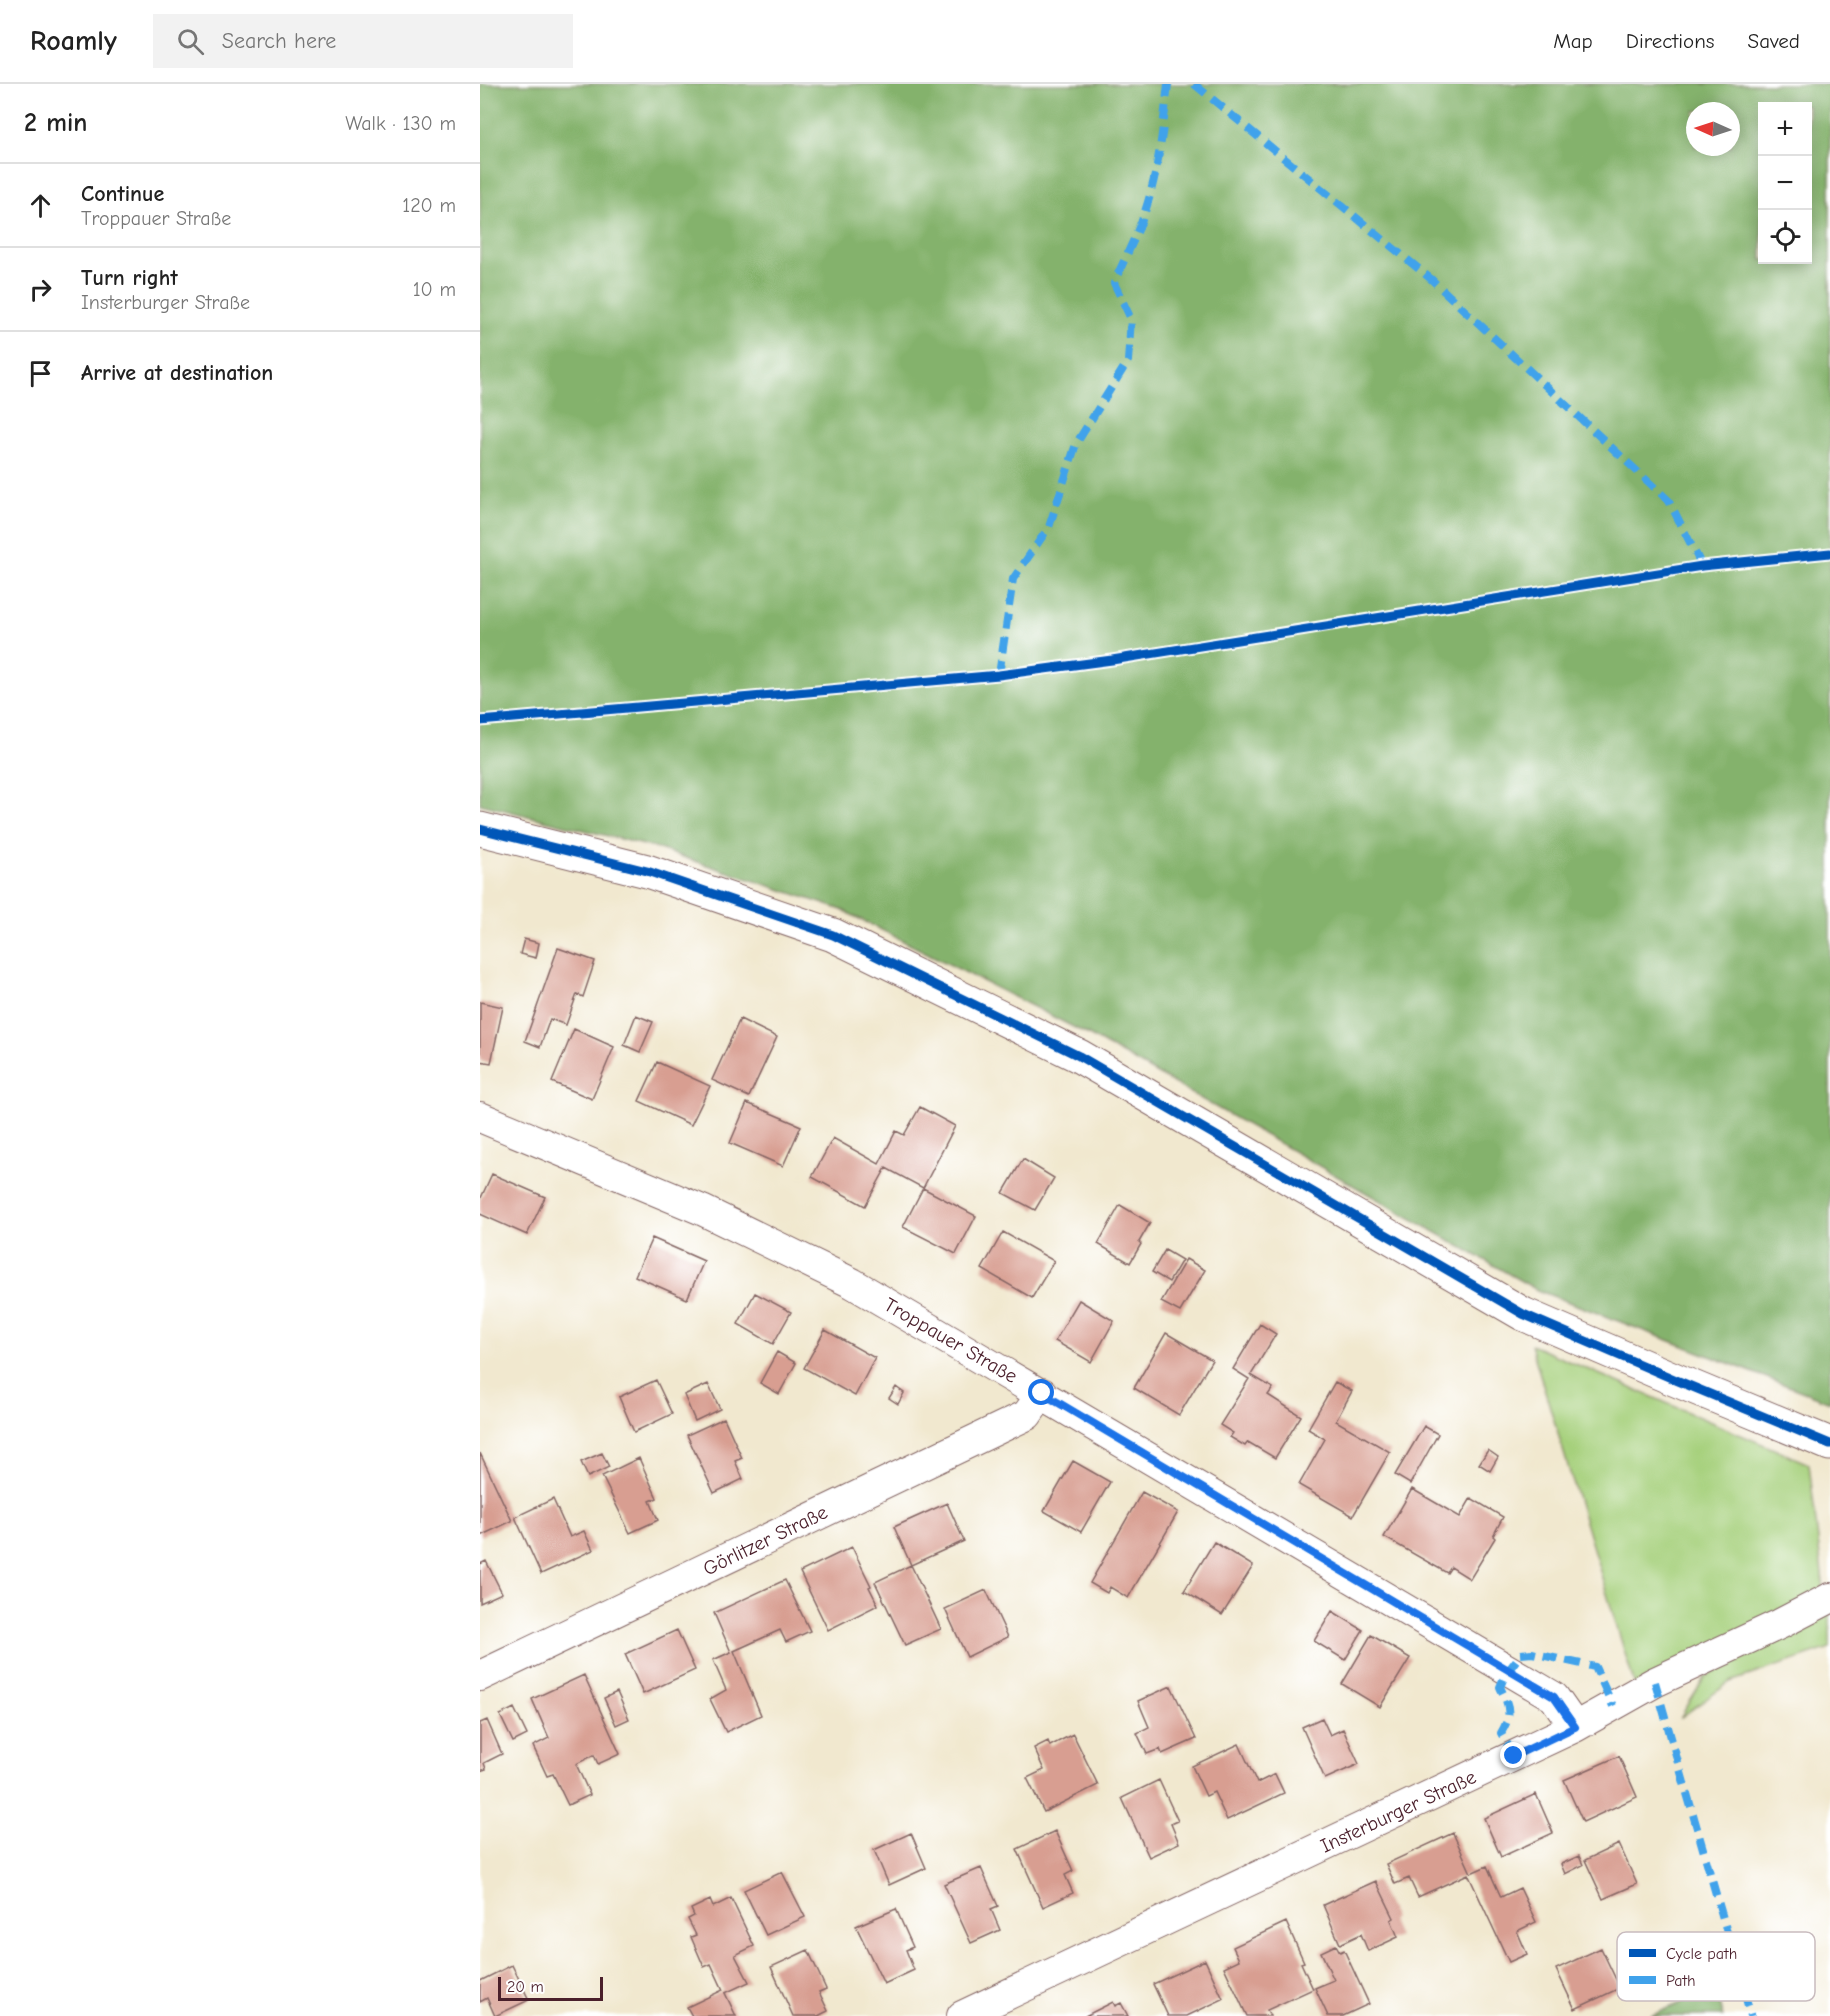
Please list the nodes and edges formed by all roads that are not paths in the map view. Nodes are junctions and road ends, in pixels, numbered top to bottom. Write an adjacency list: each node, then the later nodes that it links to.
1 (480, 829): 4 (street)
2 (480, 1117): 3 (street, Troppauer Straße)
3 (1042, 1393): 6 (street, Görlitzer Straße); 7 (street, Troppauer Straße)
4 (1830, 1444)
5 (1830, 1598): 7 (street, Insterburger Straße)
6 (480, 1676)
7 (1575, 1727): 8 (street, Insterburger Straße)
8 (962, 2016)

